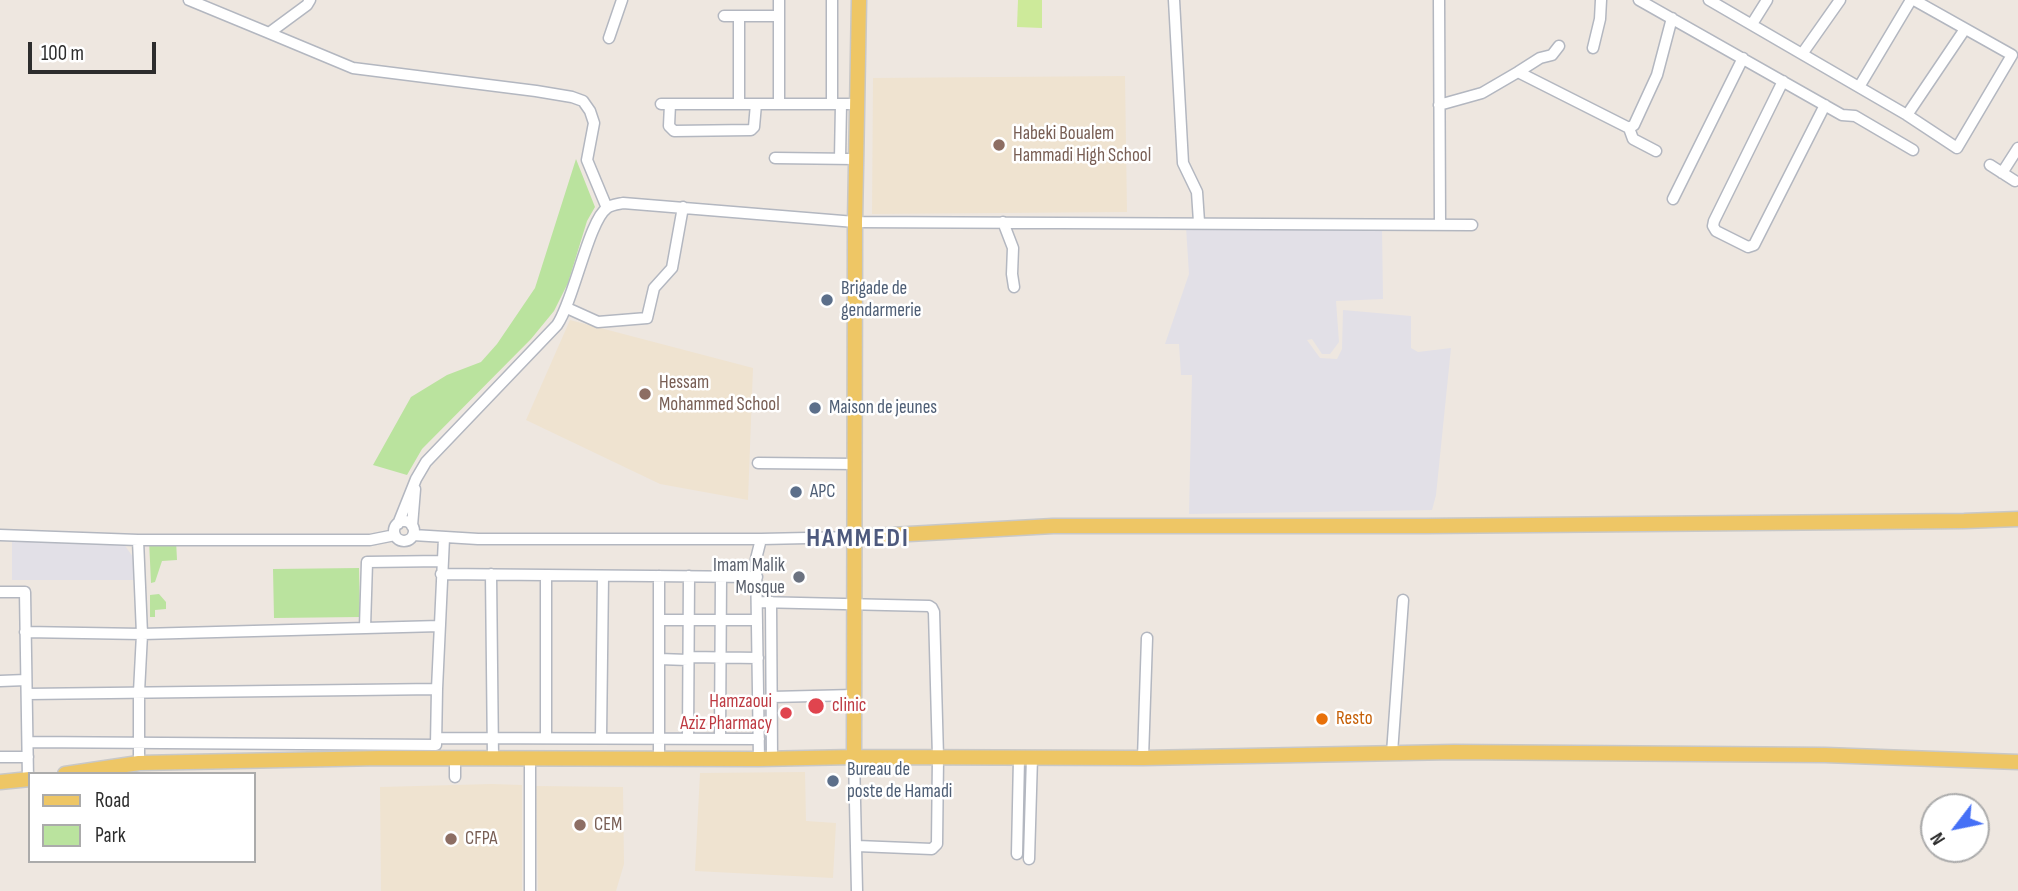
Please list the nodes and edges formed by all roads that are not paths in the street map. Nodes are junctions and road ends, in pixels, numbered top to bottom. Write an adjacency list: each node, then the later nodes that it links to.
1 (188, 0): 21 (street)
2 (310, 0): 21 (street)
3 (622, 0): 22 (street)
4 (779, 0): 17 (street)
5 (832, 0): 33 (street)
6 (859, 0): 33 (main road)
7 (1174, 0): 52 (street)
8 (1440, 0): 34 (street)
9 (1601, 0): 24 (street)
10 (1639, 0): 18 (street)
11 (1709, 0): 19 (street)
12 (1767, 0): 19 (street)
13 (1840, 0): 25 (street)
14 (1912, 0): 20 (street); 29 (street)
15 (724, 16): 16 (street)
16 (739, 16): 17 (street); 30 (street)
17 (779, 16): 32 (street)
18 (1672, 18): 26 (street); 37 (street)
19 (1752, 24): 25 (street)
20 (1965, 29): 36 (street); 36 (street)
21 (269, 33): 49 (street)
22 (610, 38)
23 (1559, 46): 27 (street)
24 (1593, 48)
25 (1802, 54): 29 (street)
26 (1743, 58): 28 (street); 47 (street)
27 (1518, 72): 34 (street); 37 (street)
28 (1783, 81): 35 (street); 35 (street)
29 (1859, 88): 36 (street)
30 (739, 104): 31 (street); 31 (street)
31 (756, 104): 32 (street)
32 (779, 104): 33 (street)
33 (843, 104): 42 (street); 43 (main road)
34 (1440, 105): 53 (street)
35 (1825, 105): 39 (street)
36 (1908, 115)
37 (1632, 131): 40 (street)
38 (2018, 148): 45 (street)
39 (1913, 150)
40 (1656, 151)
41 (775, 158): 42 (street)
42 (840, 159): 43 (street)
43 (856, 159): 50 (main road)
44 (1990, 165): 45 (street)
45 (2002, 173): 46 (street)
46 (2015, 181)
47 (1673, 199)
48 (682, 207): 49 (street); 50 (street); 56 (street)
49 (607, 208): 56 (street)
50 (855, 222): 51 (street); 58 (main road)
51 (1003, 222): 52 (street); 55 (street)
52 (1199, 222): 53 (street)
53 (1440, 224): 54 (street)
54 (1472, 225)
55 (1014, 287)
56 (567, 308): 59 (street)
57 (758, 463): 58 (street)
58 (856, 464): 64 (main road)
59 (416, 479): 61 (street); 62 (street)
60 (2018, 519): 64 (main road)
61 (396, 529): 62 (street); 62 (street); 67 (street)
62 (413, 531): 65 (street)
63 (0, 535): 67 (street)
64 (855, 537): 66 (street); 81 (main road)
65 (444, 538): 66 (street); 68 (street)
66 (761, 539): 76 (street)
67 (138, 540): 89 (street)
68 (443, 561): 69 (street); 87 (street)
69 (442, 574): 70 (street); 86 (street)
70 (491, 574): 71 (street); 103 (street)
71 (547, 575): 72 (street); 102 (street)
72 (603, 576): 73 (street); 104 (street)
73 (660, 576): 74 (street); 82 (street)
74 (689, 576): 75 (street); 83 (street)
75 (721, 576): 76 (street); 84 (street)
76 (757, 577): 79 (street)
77 (0, 592): 88 (street)
78 (1403, 600): 112 (street)
79 (757, 602): 80 (street); 85 (street)
80 (771, 602): 81 (street); 101 (street)
81 (855, 605): 100 (main road); 116 (street)
82 (660, 620): 83 (street); 93 (street)
83 (689, 620): 84 (street); 94 (street)
84 (721, 620): 85 (street); 91 (street)
85 (757, 620): 92 (street)
86 (440, 626): 87 (street); 97 (street)
87 (365, 627): 89 (street)
88 (25, 632): 89 (street); 95 (street)
89 (142, 634): 98 (street)
90 (1147, 638): 120 (street)
91 (721, 657): 92 (street); 94 (street); 107 (street)
92 (758, 658): 108 (street)
93 (659, 659): 94 (street); 105 (street)
94 (688, 659): 106 (street)
95 (26, 680): 96 (street); 99 (street)
96 (0, 681)
97 (436, 689): 98 (street); 111 (street)
98 (139, 692): 99 (street); 110 (street)
99 (27, 694): 109 (street)
100 (854, 695): 101 (street); 115 (main road)
101 (772, 696): 123 (street)
102 (546, 737): 103 (street); 104 (street)
103 (492, 738): 111 (street); 118 (street)
104 (601, 738): 105 (street)
105 (659, 738): 106 (street); 122 (street)
106 (688, 738): 107 (street)
107 (720, 738): 108 (street)
108 (759, 739): 123 (street)
109 (28, 742): 110 (street); 114 (street)
110 (140, 742): 111 (street); 125 (street)
111 (437, 747): 117 (main road); 125 (main road)
112 (1392, 753): 120 (main road); 124 (main road)
113 (0, 757): 114 (street)
114 (28, 757): 126 (street)
115 (855, 757): 116 (main road); 123 (main road); 131 (street)
116 (938, 757): 119 (main road); 131 (street)
117 (455, 758): 118 (main road); 128 (street)
118 (493, 758): 121 (main road)
119 (1025, 758): 120 (main road); 132 (street); 133 (street)
120 (1143, 758)
121 (530, 759): 122 (main road); 134 (street)
122 (659, 759): 123 (main road)
123 (766, 760)
124 (2018, 762)
125 (139, 763): 127 (main road)
126 (29, 772)
127 (78, 772)
128 (455, 778)
129 (28, 779): 130 (main road)
130 (0, 782)
131 (857, 846): 135 (street)
132 (1017, 854)
133 (1029, 859)
134 (530, 891)
135 (857, 891)

